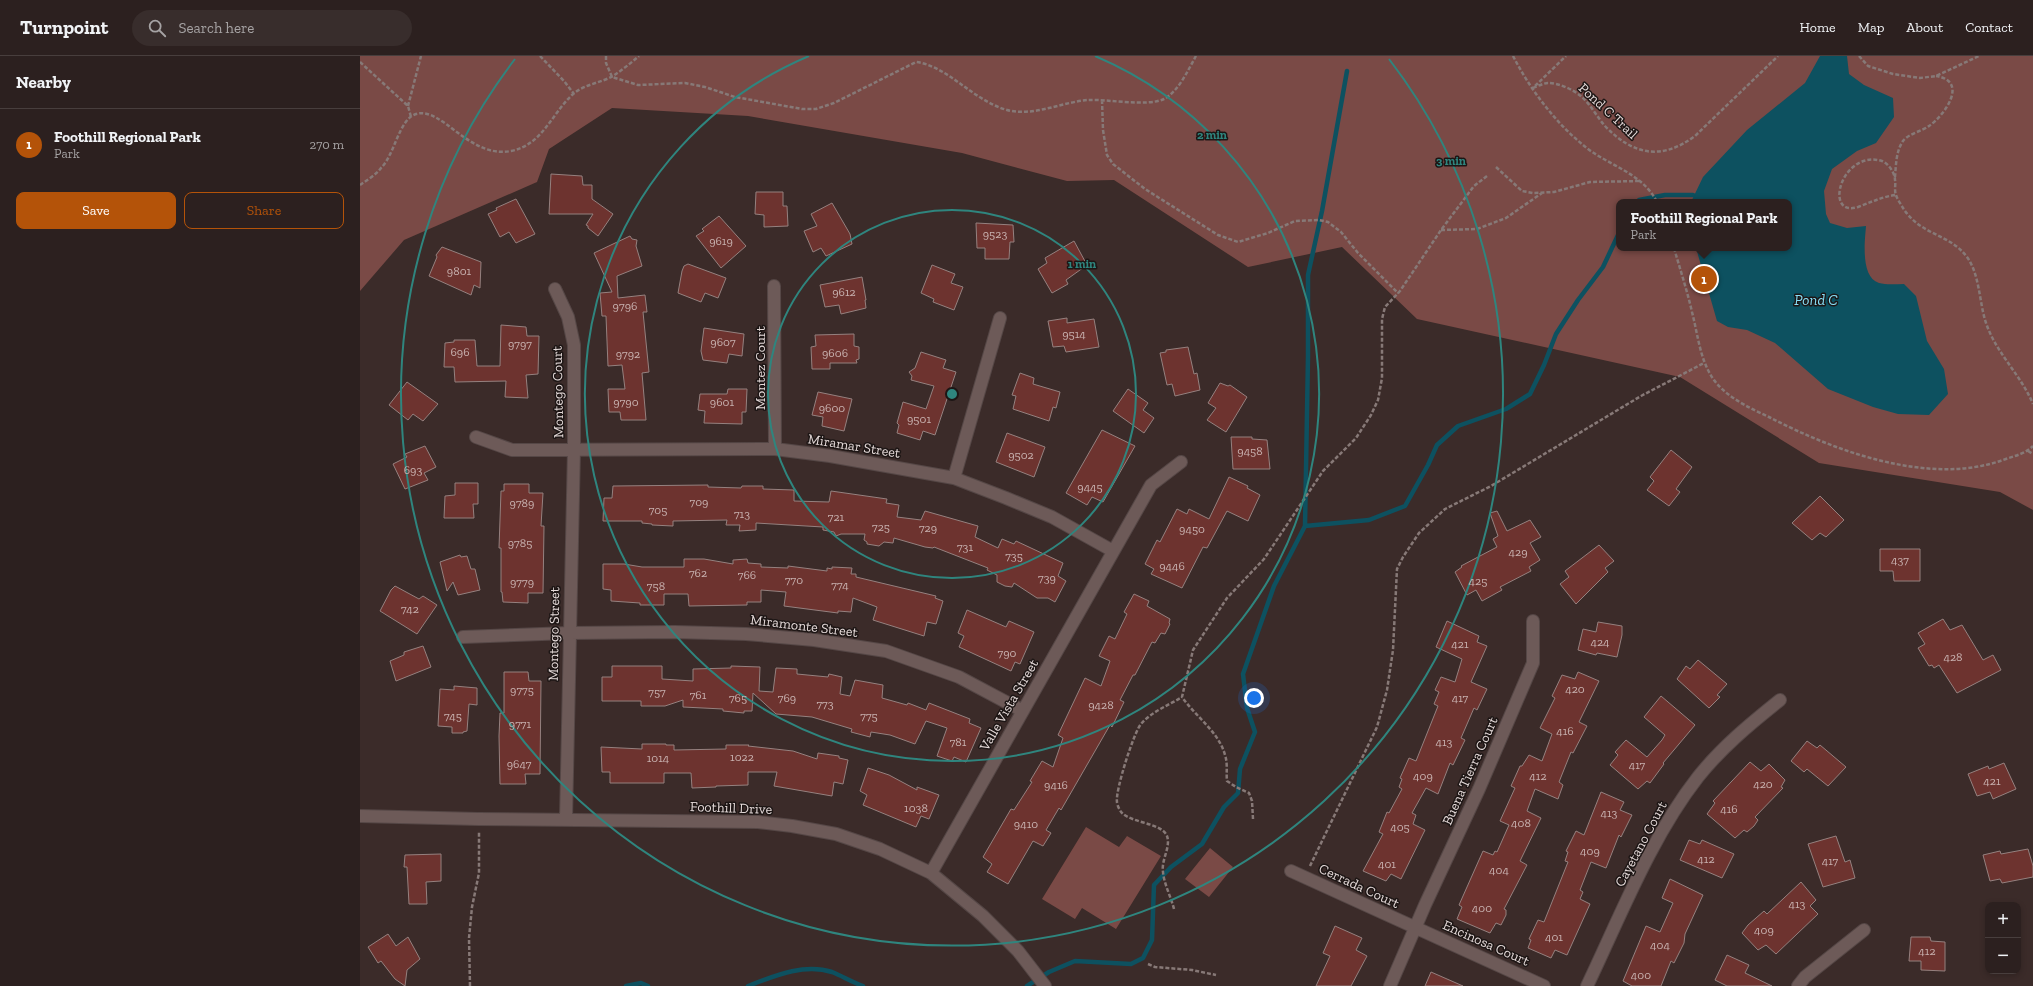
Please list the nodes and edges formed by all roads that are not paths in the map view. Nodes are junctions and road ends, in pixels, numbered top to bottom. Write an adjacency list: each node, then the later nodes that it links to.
1 (774, 286): 6 (street, Montez Court)
2 (555, 289): 5 (street, Montego Court)
3 (1000, 318): 8 (street)
4 (476, 437): 5 (street, Miramar Street)
5 (574, 449): 6 (street, Miramar Street); 11 (street, Montego Street)
6 (775, 449): 8 (street, Miramar Street)
7 (1181, 462): 9 (street, Valle Vista Street)
8 (954, 478): 9 (street, Miramar Street)
9 (1113, 551): 14 (street, Valle Vista Street)
10 (1533, 621): 19 (street, Buena Tierra Court)
11 (568, 633): 12 (street, Miramonte Street); 14 (street, Miramonte Street); 16 (street, Montego Street)
12 (463, 637)
13 (1780, 700): 24 (street, Cayetano Court)
14 (1023, 711): 18 (street, Valle Vista Street)
15 (360, 816): 16 (street, Foothill Drive)
16 (566, 820): 18 (street, Foothill Drive)
17 (1291, 871): 19 (street, Cerrada Court)
18 (931, 873): 21 (street, Foothill Drive)
19 (1415, 928): 22 (street, Buena Tierra Court); 23 (street, Encinosa Court)
20 (1864, 930): 25 (street)
21 (1045, 986)
22 (1390, 986)
23 (1544, 986)
24 (1587, 986)
25 (1798, 986)

